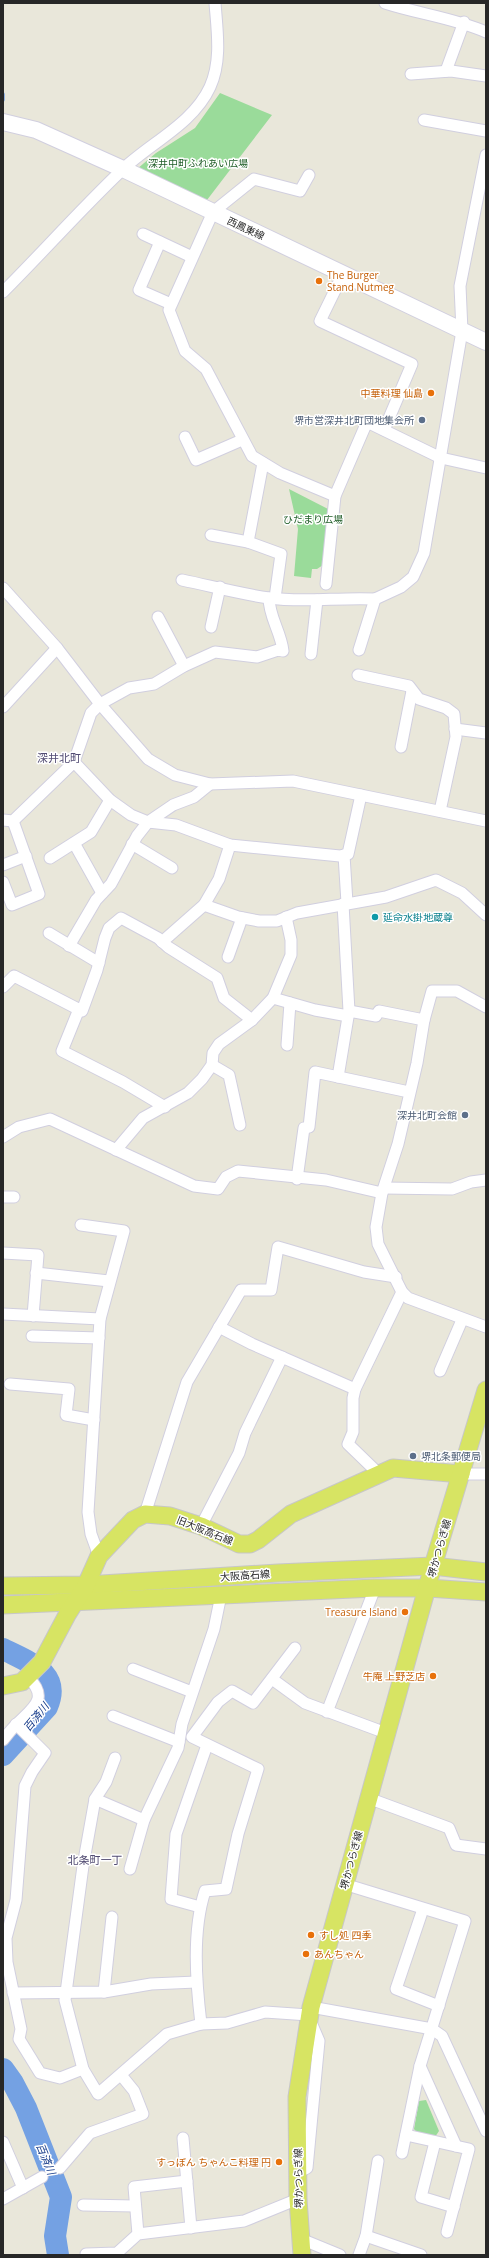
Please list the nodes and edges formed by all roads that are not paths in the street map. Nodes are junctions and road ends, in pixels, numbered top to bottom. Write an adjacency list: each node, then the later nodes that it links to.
1 (385, 3): 3 (street)
2 (214, 4): 12 (street)
3 (464, 22): 4 (street); 5 (street)
4 (486, 32)
5 (446, 71): 6 (street); 7 (street)
6 (411, 74)
7 (486, 76)
8 (424, 120): 10 (street)
9 (3, 122): 12 (main road, 西鳳東線)
10 (486, 131)
11 (486, 159): 21 (street)
12 (123, 169): 14 (main road, 西鳳東線); 19 (street)
13 (309, 175): 14 (street)
14 (213, 212): 17 (street); 18 (main road, 西鳳東線)
15 (143, 234): 16 (street)
16 (160, 242): 17 (street); 20 (street)
17 (192, 257): 20 (street)
18 (343, 274): 21 (main road, 西鳳東線); 23 (street)
19 (3, 292)
20 (171, 304): 25 (street)
21 (462, 331): 22 (main road, 西鳳東線); 26 (street)
22 (486, 342)
23 (384, 430): 26 (street); 29 (street)
24 (185, 437): 25 (street)
25 (242, 440): 27 (street)
26 (440, 458): 28 (street); 37 (street)
27 (263, 463): 29 (street); 31 (street)
28 (486, 468)
29 (335, 496): 33 (street)
30 (210, 535): 31 (street)
31 (248, 542): 36 (street)
32 (182, 580): 34 (street)
33 (326, 584)
34 (220, 587): 36 (street); 40 (street)
35 (3, 588): 41 (street)
36 (272, 598): 38 (street); 44 (street)
37 (376, 599): 38 (street); 42 (street)
38 (318, 600): 43 (street)
39 (158, 617): 44 (street)
40 (210, 627)
41 (57, 648): 47 (street); 48 (street)
42 (359, 650)
43 (312, 654)
44 (184, 666): 47 (street)
45 (358, 675): 46 (street)
46 (412, 691): 49 (street); 51 (street)
47 (100, 704): 52 (street); 53 (street)
48 (3, 707)
49 (455, 729): 50 (street); 56 (street)
50 (486, 733)
51 (401, 746)
52 (74, 762): 55 (street); 57 (street)
53 (210, 784): 54 (street); 59 (street)
54 (361, 795): 56 (street); 63 (street)
55 (110, 800): 59 (street); 60 (street)
56 (440, 811): 58 (street)
57 (8, 821): 64 (street)
58 (486, 821)
59 (148, 822): 61 (street); 62 (street)
60 (74, 843): 65 (street); 69 (street)
61 (132, 844): 67 (street); 69 (street)
62 (230, 845): 63 (street); 71 (street)
63 (344, 855): 70 (street)
64 (26, 856): 66 (street); 68 (street)
65 (50, 858)
66 (3, 865)
67 (172, 868)
68 (3, 882)
69 (102, 893): 77 (street)
70 (345, 903): 72 (street); 73 (street); 85 (street)
71 (204, 905): 74 (street); 76 (street)
72 (486, 915)
73 (286, 917): 74 (street); 81 (street)
74 (242, 918): 78 (street)
75 (48, 933): 77 (street)
76 (162, 942): 79 (street); 86 (street)
77 (69, 946): 79 (street)
78 (228, 957)
79 (99, 963): 84 (street)
80 (3, 987): 84 (street)
81 (273, 998): 82 (street); 86 (street)
82 (290, 1003): 85 (street); 88 (street)
83 (486, 1007): 87 (street)
84 (78, 1009): 92 (street)
85 (348, 1013): 87 (street); 90 (street)
86 (252, 1020): 89 (street)
87 (424, 1020): 91 (street)
88 (287, 1045)
89 (212, 1065): 92 (street); 93 (street)
90 (338, 1077): 91 (street); 96 (street)
91 (409, 1092): 98 (street)
92 (165, 1107): 95 (street)
93 (240, 1125)
94 (3, 1137): 95 (street)
95 (116, 1150): 96 (street)
96 (297, 1178): 98 (street)
97 (486, 1180): 98 (street)
98 (383, 1191): 102 (street)
99 (80, 1226): 103 (street)
100 (3, 1253): 101 (street)
101 (36, 1273): 103 (street); 106 (street)
102 (396, 1276): 104 (street); 109 (street)
103 (109, 1281): 107 (street)
104 (402, 1292): 108 (street); 116 (street)
105 (3, 1314): 106 (street)
106 (33, 1316): 107 (street)
107 (100, 1319): 112 (street)
108 (462, 1320): 110 (street); 114 (street)
109 (219, 1327): 113 (street); 122 (street)
110 (486, 1327)
111 (32, 1336): 112 (street)
112 (99, 1338): 118 (street)
113 (282, 1357): 116 (street); 123 (street)
114 (440, 1371)
115 (10, 1384): 118 (street)
116 (355, 1389): 119 (street)
117 (486, 1390): 120 (main road)
118 (94, 1420): 124 (street)
119 (379, 1474): 120 (main road, 旧大阪高石線); 123 (main road, 旧大阪高石線)
120 (461, 1474): 121 (street); 125 (main road, 堺かつらぎ線)
121 (486, 1474)
122 (145, 1514): 123 (main road, 旧大阪高石線); 124 (main road)
123 (201, 1526)
124 (100, 1556): 127 (main road)
125 (433, 1566): 126 (main road, 大阪高石線); 127 (main road, 大阪高石線); 130 (main road, 堺かつらぎ線)
126 (486, 1572)
127 (86, 1585): 128 (main road, 大阪高石線); 133 (main road)
128 (3, 1586)
129 (375, 1588): 130 (main road, 大阪高石線); 132 (main road, 大阪高石線); 141 (street)
130 (428, 1588): 131 (main road, 大阪高石線); 144 (main road, 堺かつらぎ線)
131 (486, 1592)
132 (221, 1595): 133 (main road, 大阪高石線); 140 (street)
133 (75, 1602): 134 (main road, 大阪高石線); 137 (main road)
134 (3, 1605)
135 (295, 1648): 138 (street)
136 (133, 1669): 140 (street)
137 (29, 1676): 139 (main road); 143 (street)
138 (272, 1679): 141 (street); 147 (street)
139 (3, 1686)
140 (192, 1692): 146 (street)
141 (327, 1712): 144 (street)
142 (113, 1716): 146 (street)
143 (16, 1724): 145 (street); 158 (street)
144 (386, 1733): 149 (main road, 堺かつらぎ線)
145 (3, 1740)
146 (179, 1742): 151 (street)
147 (207, 1745): 155 (street); 155 (street)
148 (115, 1758): 150 (street)
149 (368, 1798): 152 (street); 154 (main road, 堺かつらぎ線)
150 (96, 1799): 151 (street); 162 (street)
151 (144, 1820): 153 (street)
152 (486, 1849)
153 (130, 1869)
154 (344, 1884): 156 (street); 164 (main road, 堺かつらぎ線)
155 (200, 1907): 159 (street)
156 (423, 1909): 163 (street); 163 (street)
157 (112, 1917): 160 (street)
158 (7, 1920): 161 (street)
159 (196, 1982): 160 (street); 165 (street)
160 (104, 1992): 162 (street)
161 (13, 1993): 162 (street); 168 (street)
162 (66, 1994): 168 (street)
163 (439, 2006): 166 (street)
164 (310, 2013): 165 (street); 166 (street); 183 (main road, 堺かつらぎ線)
165 (201, 2024): 169 (street)
166 (432, 2029): 167 (street); 170 (street)
167 (420, 2066): 171 (street); 175 (street)
168 (83, 2069): 169 (street)
169 (121, 2075): 178 (street)
170 (486, 2131)
171 (406, 2135): 174 (street); 176 (street)
172 (184, 2138): 180 (street)
173 (3, 2142): 181 (street)
174 (435, 2142): 175 (street); 186 (street)
175 (456, 2146): 186 (street)
176 (402, 2153)
177 (378, 2161): 190 (street)
178 (60, 2168)
179 (42, 2177): 181 (street)
180 (187, 2181): 185 (street); 187 (street)
181 (23, 2188): 182 (street)
182 (3, 2199)
183 (298, 2199): 187 (street); 191 (main road, 堺かつらぎ線)
184 (83, 2205): 185 (street)
185 (135, 2206): 189 (street)
186 (454, 2207): 188 (street)
187 (191, 2228): 189 (street)
188 (447, 2232)
189 (138, 2234): 192 (street)
190 (366, 2236): 194 (street); 195 (street)
191 (302, 2247): 193 (street)
192 (86, 2254)
193 (340, 2255)
194 (359, 2255)
195 (421, 2255)

